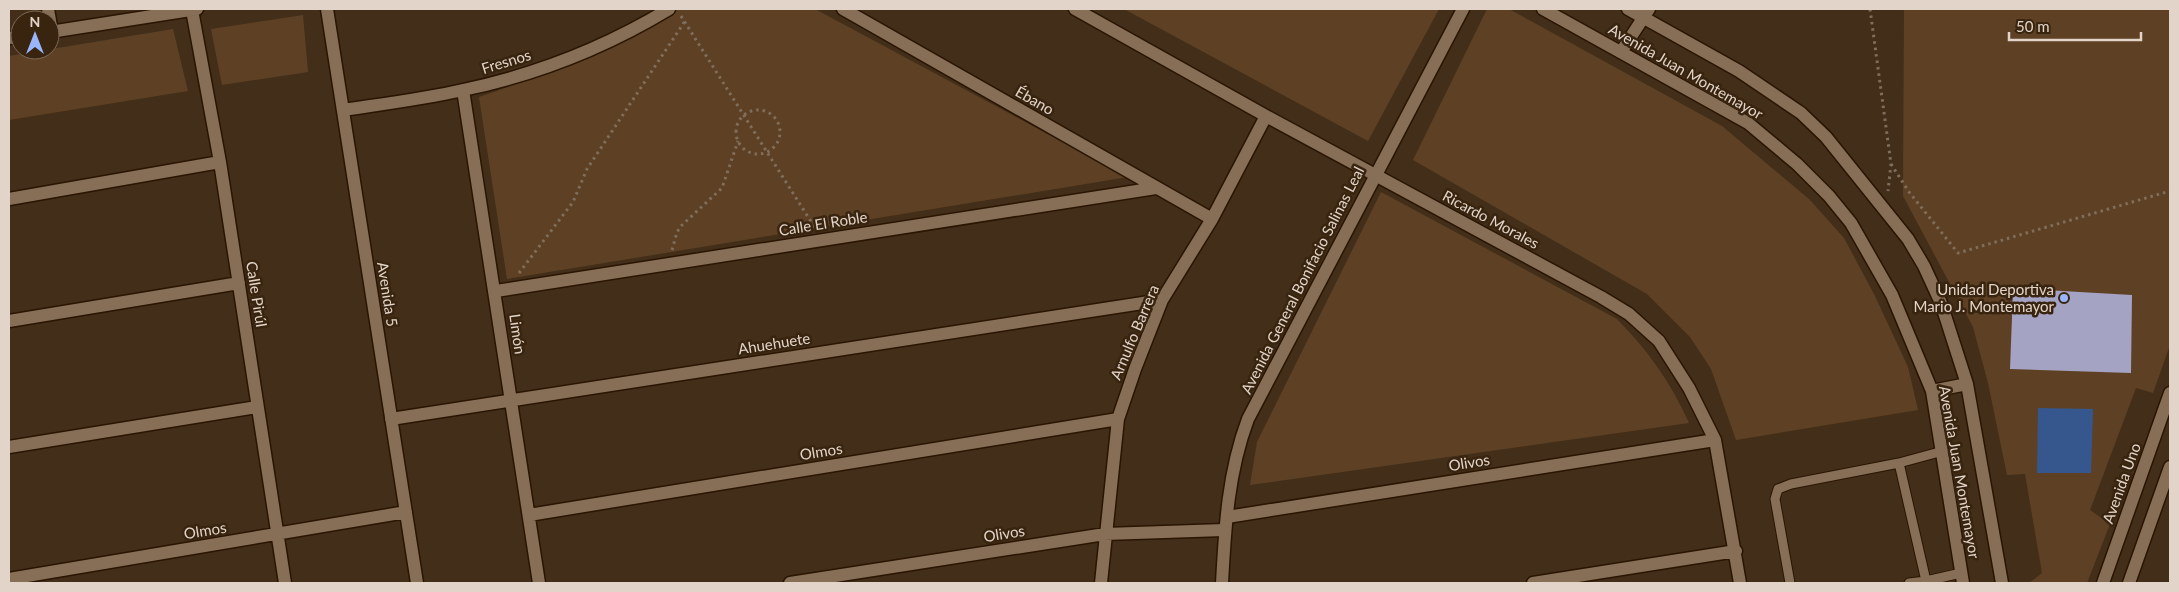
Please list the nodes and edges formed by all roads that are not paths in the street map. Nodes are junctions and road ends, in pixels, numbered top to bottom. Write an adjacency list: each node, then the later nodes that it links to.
1 (194, 9): 10 (street); 15 (street, Calle Pirúl)
2 (327, 9): 13 (street, Avenida 5)
3 (668, 9): 12 (street, Fresnos)
4 (843, 9): 17 (street, Ébano)
5 (1075, 9): 14 (street, Ricardo Morales)
6 (1463, 9): 16 (street, Avenida General Bonifacio Salinas Leal)
7 (1543, 9): 11 (street, Avenida Juan Montemayor)
8 (1628, 9): 9 (street, Avenida Juan Montemayor)
9 (1646, 13): 11 (street); 24 (street, Avenida Juan Montemayor)
10 (60, 31)
11 (1621, 52): 25 (street, Avenida Juan Montemayor)
12 (463, 90): 13 (street, Fresnos); 21 (street, Limón)
13 (342, 110): 29 (street, Avenida 5)
14 (1266, 116): 16 (street, Ricardo Morales); 19 (street, Arnulfo Barrera)
15 (220, 162): 18 (street); 20 (street, Calle Pirúl)
16 (1375, 174): 31 (street, Ricardo Morales); 38 (street, Avenida General Bonifacio Salinas Leal)
17 (1156, 188): 19 (street, Ébano); 21 (street, Calle El Roble)
18 (9, 199)
19 (1212, 219): 22 (street, Arnulfo Barrera)
20 (239, 284): 23 (street); 28 (street, Calle Pirúl)
21 (501, 290): 27 (street, Limón)
22 (1162, 300): 27 (street, Ahuehuete); 30 (street, Arnulfo Barrera)
23 (9, 321)
24 (1967, 384): 25 (street); 56 (street, Avenida Juan Montemayor)
25 (1932, 391): 33 (street, Avenida Juan Montemayor)
26 (2170, 393): 57 (street, Avenida Uno)
27 (511, 400): 29 (street, Ahuehuete); 37 (street, Limón)
28 (257, 407): 32 (street); 41 (street, Calle Pirúl)
29 (391, 419): 36 (street, Avenida 5)
30 (1118, 419): 37 (street, Olmos); 40 (street, Arnulfo Barrera)
31 (1715, 440): 38 (street, Olivos); 42 (street, Ricardo Morales)
32 (9, 446)
33 (1943, 451): 34 (lane); 43 (street, Avenida Juan Montemayor)
34 (1899, 463): 45 (lane); 54 (lane)
35 (2170, 467): 58 (street)
36 (406, 512): 41 (street, Olmos); 47 (street, Avenida 5)
37 (529, 514): 48 (street, Limón)
38 (1227, 517): 39 (street, Avenida General Bonifacio Salinas Leal)
39 (1224, 530): 40 (street, Olivos); 51 (street, Avenida General Bonifacio Salinas Leal)
40 (1105, 534): 49 (street, Olivos); 50 (street, Arnulfo Barrera)
41 (278, 535): 44 (street, Olmos); 46 (street, Calle Pirúl)
42 (1736, 551): 52 (street); 53 (street, Ricardo Morales)
43 (1962, 578): 45 (lane)
44 (9, 579)
45 (1926, 581): 55 (lane)
46 (285, 583)
47 (417, 583)
48 (539, 583)
49 (790, 583)
50 (1101, 583)
51 (1222, 583)
52 (1533, 583)
53 (1740, 583)
54 (1790, 583)
55 (1910, 583)
56 (2002, 583)
57 (2103, 583)
58 (2129, 583)

